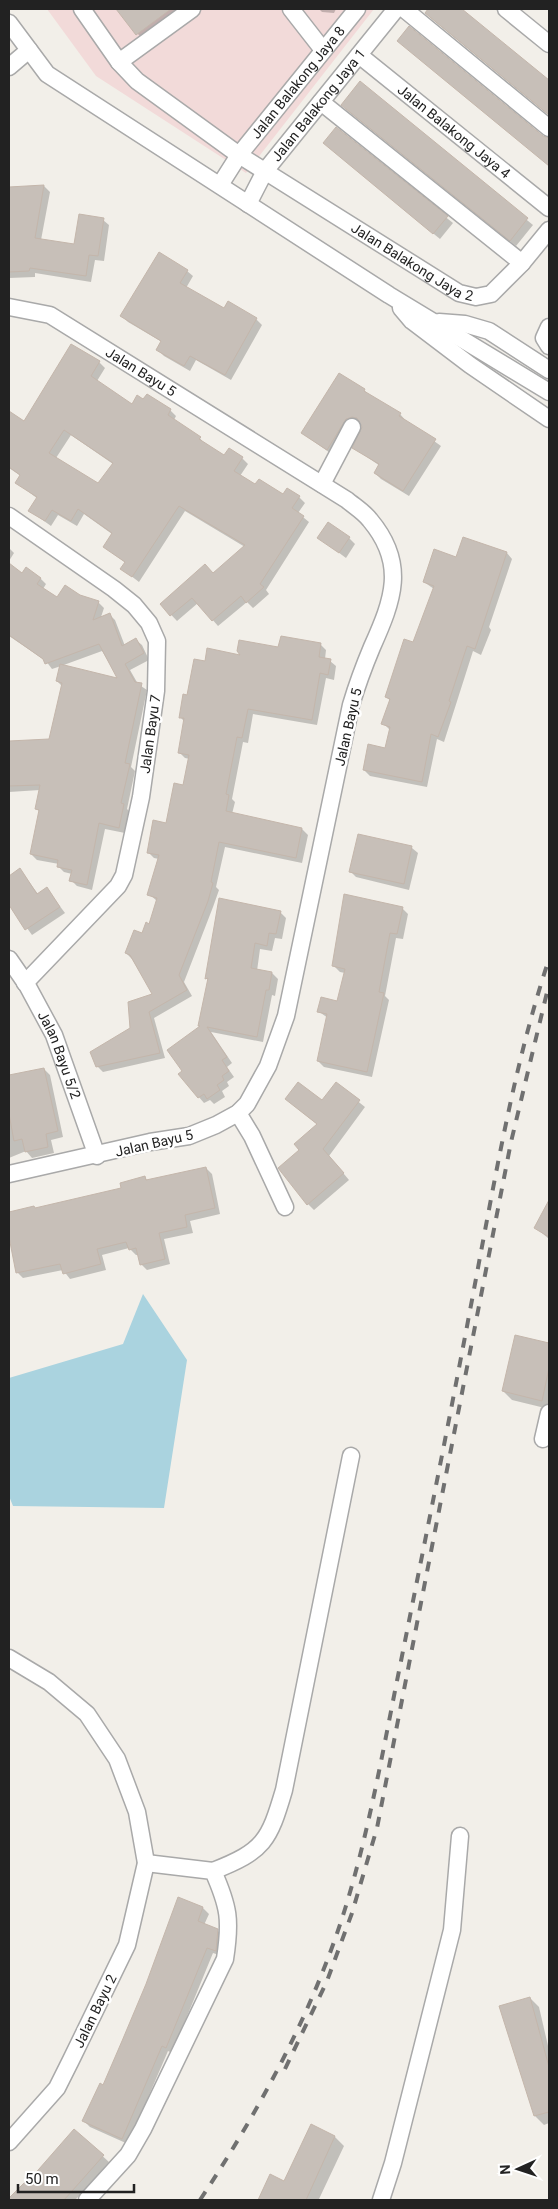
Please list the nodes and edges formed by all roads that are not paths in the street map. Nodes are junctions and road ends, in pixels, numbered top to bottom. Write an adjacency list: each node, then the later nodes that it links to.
1 (82, 9): 13 (street)
2 (291, 9): 11 (street)
3 (356, 9): 11 (street, Jalan Balakong Jaya 8)
4 (396, 9): 12 (street, Jalan Balakong Jaya 1)
5 (404, 9): 16 (street)
6 (506, 9): 9 (street)
7 (189, 10): 13 (street)
8 (9, 23): 10 (street)
9 (549, 44)
10 (29, 50): 14 (street); 19 (street)
11 (323, 50): 17 (street, Jalan Balakong Jaya 8)
12 (359, 55): 15 (street, Jalan Balakong Jaya 1); 21 (street, Jalan Balakong Jaya 4)
13 (119, 62): 17 (street)
14 (9, 67)
15 (321, 102): 18 (street, Jalan Balakong Jaya 1); 23 (street)
16 (549, 128)
17 (239, 155): 18 (street, Jalan Balakong Jaya 2); 19 (street, Jalan Balakong Jaya 8)
18 (265, 171): 20 (street, Jalan Balakong Jaya 1); 23 (street, Jalan Balakong Jaya 2)
19 (220, 185): 20 (street)
20 (248, 204): 24 (street)
21 (549, 208)
22 (549, 230): 23 (street, Jalan Balakong Jaya 2)
23 (522, 264)
24 (390, 295): 26 (street); 31 (street)
25 (9, 307): 33 (street, Jalan Bayu 5)
26 (434, 321): 29 (street); 30 (street)
27 (549, 327): 28 (street)
28 (549, 346)
29 (549, 370)
30 (546, 390)
31 (549, 419)
32 (352, 427): 33 (street)
33 (322, 484): 37 (street, Jalan Bayu 5)
34 (9, 516): 36 (street, Jalan Bayu 7)
35 (9, 959): 36 (street, Jalan Bayu 5/2)
36 (25, 983): 38 (street, Jalan Bayu 5/2)
37 (238, 1112): 38 (street, Jalan Bayu 5); 40 (street)
38 (97, 1156): 39 (street, Jalan Bayu 5)
39 (9, 1174)
40 (285, 1207)
41 (549, 1413): 42 (street)
42 (543, 1439)
43 (351, 1456): 47 (street)
44 (9, 1658): 46 (street)
45 (460, 1836): 50 (street)
46 (146, 1863): 47 (street); 48 (street, Jalan Bayu 2)
47 (213, 1871): 49 (street)
48 (9, 2142)
49 (86, 2200)
50 (381, 2200)

